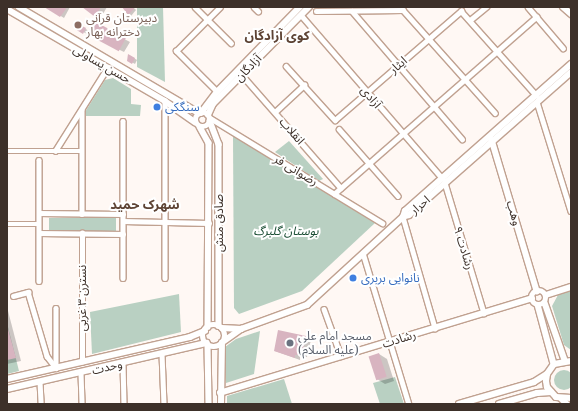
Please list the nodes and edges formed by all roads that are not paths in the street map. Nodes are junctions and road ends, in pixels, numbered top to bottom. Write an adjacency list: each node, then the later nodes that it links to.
1 (19, 7): 40 (street, حسن یساولی)
2 (195, 7): 18 (street)
3 (220, 7): 18 (street)
4 (254, 7): 13 (street)
5 (300, 7): 32 (street, آزادگان)
6 (309, 7): 16 (street, آزادگان)
7 (486, 7): 19 (street)
8 (528, 7): 17 (street)
9 (563, 7): 15 (main road)
10 (7, 9): 27 (street, حسن یساولی)
11 (376, 9): 12 (street); 20 (street)
12 (352, 10): 14 (street); 24 (street)
13 (258, 11)
14 (316, 11)
15 (571, 14)
16 (301, 15): 29 (street, آزادگان); 33 (street, آزادی)
17 (536, 17): 22 (street); 23 (street)
18 (208, 20): 21 (street); 32 (street)
19 (470, 20): 20 (street, ایثار); 23 (street)
20 (430, 38): 24 (street, ایثار); 30 (street)
21 (231, 43)
22 (563, 48)
23 (498, 51): 30 (street); 34 (street)
24 (400, 64): 33 (street, ایثار); 37 (street)
25 (571, 64): 34 (street, احرار)
26 (286, 66): 31 (street)
27 (108, 67): 35 (street, حسن یساولی); 38 (street)
28 (571, 72): 36 (street, احرار)
29 (242, 75): 39 (street, انقلاب); 42 (street, آزادگان)
30 (466, 79): 37 (street); 41 (street)
31 (304, 85): 33 (street, ایثار); 39 (street)
32 (217, 92): 40 (street, آزادگان)
33 (367, 92): 47 (street, آزادی)
34 (536, 95): 48 (street, احرار)
35 (165, 101): 44 (street, حسن یساولی); 66 (street)
36 (537, 102): 50 (street, احرار); 60 (street)
37 (434, 106): 47 (street); 49 (street)
38 (82, 110): 51 (street); 52 (street)
39 (274, 112): 57 (street, انقلاب)
40 (200, 113): 42 (street, حسن یساولی); 44 (street, آزادگان)
41 (495, 113)
42 (209, 118): 45 (street); 58 (street, رضوانی فر); 88 (street, صادق منش)
43 (123, 121): 63 (street)
44 (195, 122): 45 (street, حسن یساولی)
45 (200, 127): 67 (street, صادق منش)
46 (339, 129): 55 (street)
47 (403, 134): 55 (street); 56 (street, آزادی)
48 (488, 137): 50 (street, وهب); 56 (street, احرار)
49 (462, 139)
50 (493, 142): 56 (street, احرار); 79 (street, وهب)
51 (55, 151): 52 (street); 53 (street)
52 (82, 151): 62 (street)
53 (7, 152)
54 (38, 160): 61 (street)
55 (369, 164): 57 (street); 59 (street)
56 (443, 181): 64 (street, احرار); 87 (street, رشادت ۹)
57 (341, 188): 58 (street)
58 (334, 194): 68 (street, رضوانی فر)
59 (398, 196)
60 (571, 210)
61 (39, 213): 62 (street); 70 (street)
62 (82, 214): 63 (street)
63 (123, 214): 65 (street)
64 (403, 217): 74 (street); 89 (street)
65 (123, 221): 66 (street); 73 (street)
66 (166, 222): 67 (street); 76 (street)
67 (209, 223): 90 (street, صادق منش)
68 (382, 223)
69 (7, 224): 70 (street)
70 (39, 224): 71 (street)
71 (39, 233): 72 (street); 77 (street)
72 (82, 234): 73 (street); 98 (street, نسترن ۳ غربی)
73 (123, 234): 75 (street)
74 (363, 254): 91 (street); 92 (street)
75 (123, 278)
76 (165, 278)
77 (39, 281)
78 (571, 287): 80 (street)
79 (537, 291): 80 (street); 82 (street)
80 (546, 295): 83 (street)
81 (13, 296): 101 (street)
82 (532, 298): 84 (street); 87 (street, رشادت)
83 (545, 303): 84 (street); 97 (street)
84 (538, 305): 100 (street)
85 (56, 308): 101 (street)
86 (324, 309): 96 (street)
87 (484, 313): 89 (street, رشادت)
88 (220, 327): 90 (street); 91 (street); 93 (street)
89 (435, 328): 92 (street, رشادت)
90 (206, 329): 94 (street); 98 (street, وحدت)
91 (241, 330): 93 (street)
92 (390, 341): 96 (street, رشادت); 117 (street)
93 (223, 342): 94 (street); 108 (street)
94 (208, 344): 95 (street, وحدت); 115 (street)
95 (162, 354): 99 (street, وحدت); 114 (street)
96 (340, 356): 108 (street, رشادت)
97 (568, 361): 100 (main road)
98 (82, 362): 101 (street, وحدت)
99 (123, 363): 102 (street, وحدت); 113 (street)
100 (554, 364): 103 (main road)
101 (56, 368): 104 (street, وحدت)
102 (81, 373): 105 (street, وحدت); 112 (street)
103 (546, 374): 107 (main road); 118 (main road)
104 (7, 379)
105 (40, 382): 106 (street, وحدت); 111 (street)
106 (7, 389)
107 (551, 392): 110 (main road); 119 (main road)
108 (220, 393): 116 (street)
109 (571, 398): 110 (main road)
110 (562, 399): 120 (street)
111 (40, 404)
112 (82, 404)
113 (124, 404)
114 (164, 404)
115 (209, 404)
116 (220, 404)
117 (409, 404)
118 (459, 404)
119 (499, 404)
120 (567, 404)

